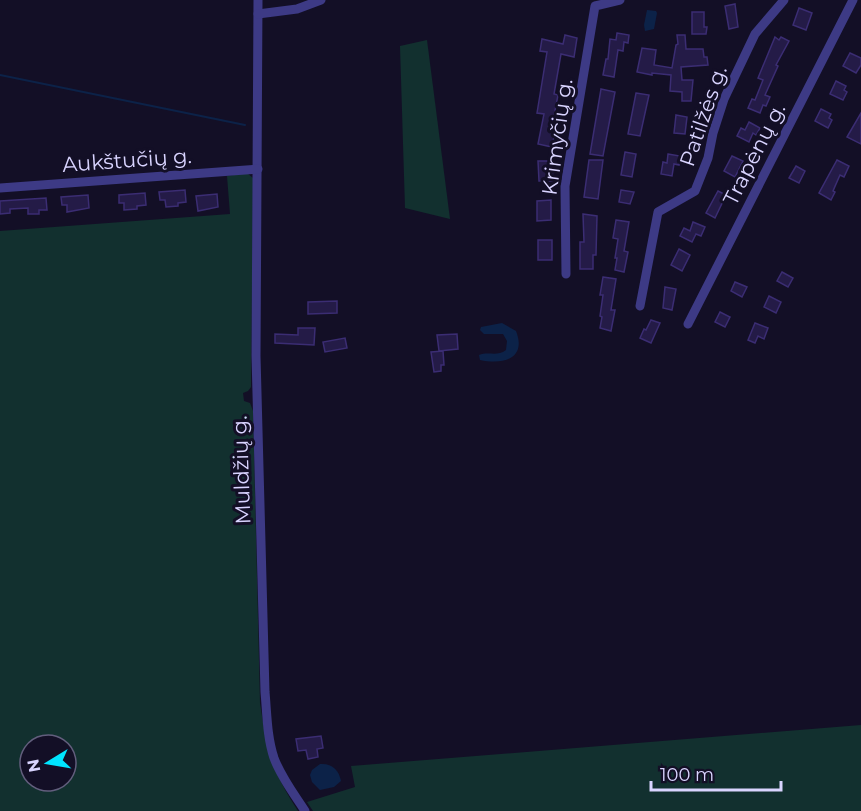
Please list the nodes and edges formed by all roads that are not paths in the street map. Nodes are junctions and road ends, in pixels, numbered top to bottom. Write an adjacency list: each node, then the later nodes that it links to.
1 (258, 0): 6 (street, Muldžių g.)
2 (321, 0): 6 (street)
3 (620, 0): 9 (street, Krimyčių g.)
4 (784, 0): 10 (street, Patilžės g.)
5 (853, 0): 11 (street, Trapėnų g.)
6 (258, 14): 7 (street, Muldžių g.)
7 (258, 168): 8 (street, Aukštučių g.); 12 (street, Muldžių g.)
8 (0, 188)
9 (566, 274)
10 (640, 306)
11 (688, 324)
12 (305, 811)

